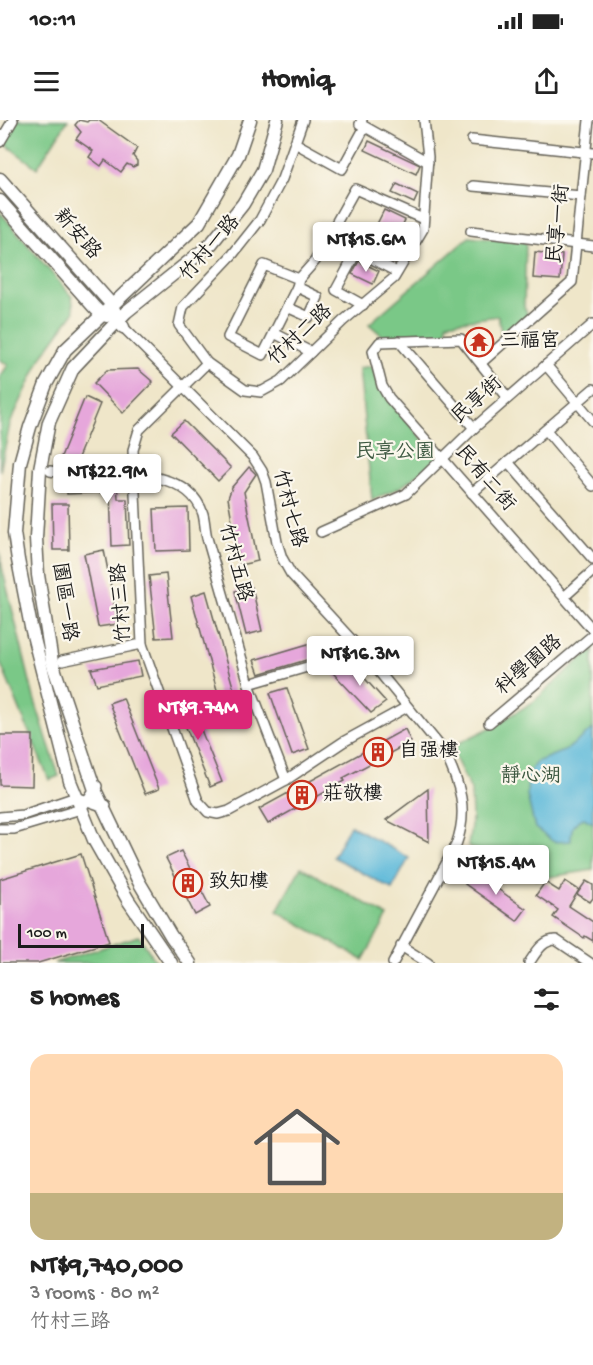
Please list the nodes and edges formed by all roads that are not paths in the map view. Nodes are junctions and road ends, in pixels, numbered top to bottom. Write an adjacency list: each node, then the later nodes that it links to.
1 (7, 120): 9 (street)
2 (13, 120): 11 (street)
3 (250, 120): 27 (street, 園區一路)
4 (277, 120): 31 (street, 園區一路)
5 (303, 120): 12 (street, 竹村一路)
6 (424, 120): 14 (street, 竹村二路)
7 (589, 120): 13 (street, 民享一街)
8 (364, 124): 12 (street); 14 (street)
9 (0, 130)
10 (472, 140): 13 (street)
11 (0, 142)
12 (295, 142): 36 (street, 竹村一路)
13 (589, 152): 17 (street, 民享一街)
14 (428, 162): 19 (street, 竹村二路)
15 (0, 179): 27 (street, 新安路)
16 (473, 186): 17 (street)
17 (581, 196): 22 (street, 民享一街)
18 (0, 201): 30 (street, 新安路)
19 (423, 219): 21 (street); 25 (street, 竹村二路)
20 (471, 231): 22 (street)
21 (327, 240): 24 (street); 26 (street)
22 (577, 244): 23 (street); 37 (street, 民享一街)
23 (593, 246)
24 (355, 255): 25 (street); 28 (street)
25 (397, 272): 28 (street, 竹村二路)
26 (298, 283): 29 (street); 29 (street); 33 (street)
27 (112, 305): 30 (street, 園區一路); 31 (street, 新安路)
28 (363, 305): 35 (street, 竹村二路)
29 (287, 307): 33 (street)
30 (101, 314): 31 (street, 新安路); 65 (street, 園區一路)
31 (120, 324): 39 (street, 竹村七路); 65 (street, 園區一路)
32 (593, 324): 38 (street, 民享街)
33 (274, 333): 35 (street)
34 (399, 341): 37 (street); 44 (street); 46 (street, 民有二街)
35 (311, 352): 36 (street, 竹村二路)
36 (207, 363): 39 (street)
37 (481, 363): 41 (street)
38 (546, 365): 41 (street, 民享街); 42 (street)
39 (183, 387): 49 (street, 竹村三路); 59 (street, 竹村七路)
40 (593, 389): 42 (street)
41 (508, 398): 44 (street, 民享街)
42 (577, 402): 43 (street); 45 (street)
43 (593, 421)
44 (474, 428): 46 (street, 民享街)
45 (546, 430): 47 (street); 50 (street)
46 (441, 459): 51 (street, 民有二街); 52 (street, 民享街)
47 (508, 462): 51 (street); 53 (street)
48 (50, 471): 49 (street, 竹村五路)
49 (135, 473): 58 (street, 竹村三路); 61 (street, 竹村五路)
50 (593, 486)
51 (472, 493): 55 (street, 民有二街)
52 (321, 532)
53 (593, 559)
54 (593, 571): 55 (street)
55 (564, 597): 56 (street, 民有二街)
56 (593, 630)
57 (593, 635): 63 (street, 科學園路)
58 (142, 644): 60 (street); 64 (street, 竹村三路)
59 (362, 651): 61 (street); 62 (street, 竹村七路)
60 (62, 661)
61 (249, 684): 64 (street, 竹村五路)
62 (407, 707): 64 (street, 竹村三路); 70 (street, 竹村七路)
63 (489, 723)
64 (286, 780)
65 (87, 796): 66 (street); 68 (street); 71 (street, 園區一路); 72 (street, 園區一路)
66 (20, 815): 67 (street); 68 (street)
67 (0, 817)
68 (25, 826): 69 (street)
69 (0, 829)
70 (401, 946): 73 (street, 竹村七路); 74 (street)
71 (171, 963)
72 (190, 963)
73 (393, 963)
74 (428, 963)
75 (529, 963): 76 (street)
76 (590, 963)

